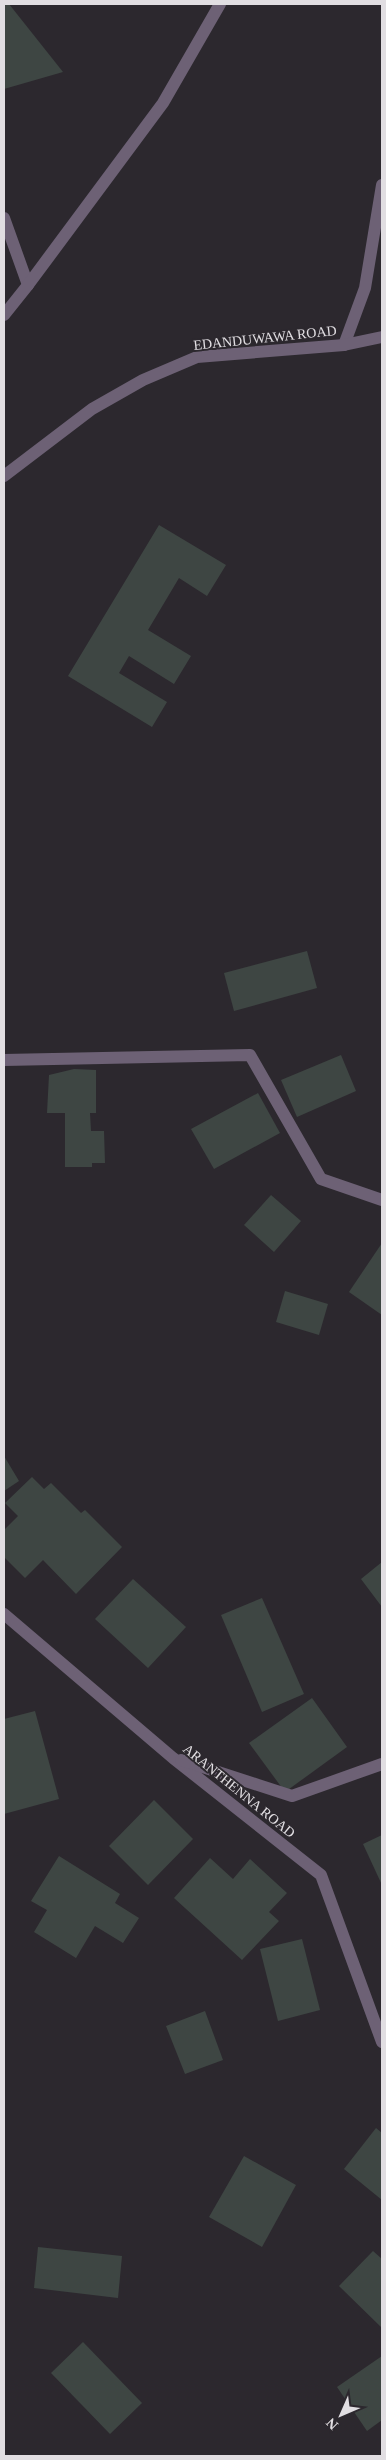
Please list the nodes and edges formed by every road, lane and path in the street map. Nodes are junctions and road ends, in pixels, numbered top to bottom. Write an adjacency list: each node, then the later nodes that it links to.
1 (220, 4): 4 (street)
2 (382, 185): 7 (street)
3 (4, 218): 4 (street)
4 (28, 285): 5 (street)
5 (4, 315)
6 (382, 337): 7 (street, EDANDUWAWA ROAD)
7 (344, 345): 8 (street, EDANDUWAWA ROAD)
8 (4, 476)
9 (4, 1060): 10 (street)
10 (382, 1200)
11 (4, 1614): 12 (street, ARANTHENNA ROAD)
12 (173, 1758): 13 (street); 14 (street, ARANTHENNA ROAD)
13 (382, 1764)
14 (382, 2042)

